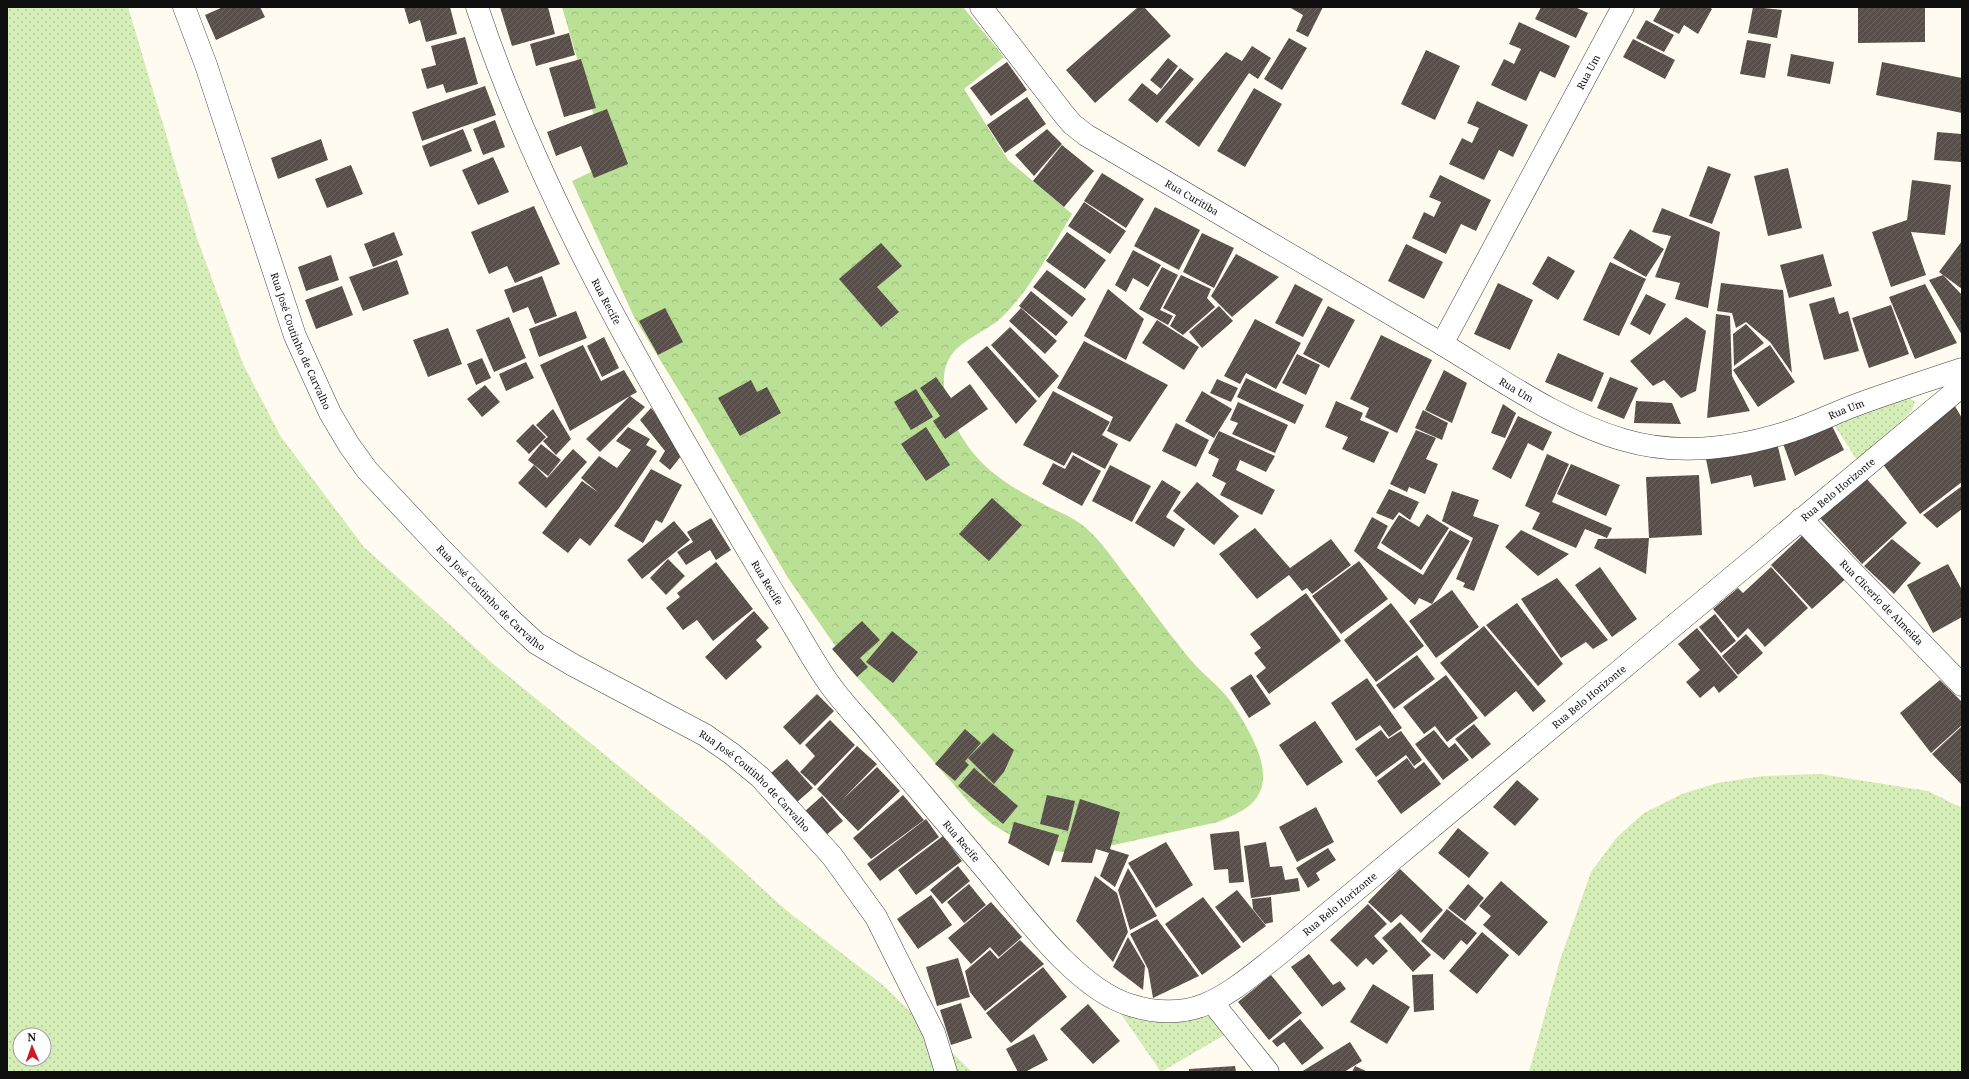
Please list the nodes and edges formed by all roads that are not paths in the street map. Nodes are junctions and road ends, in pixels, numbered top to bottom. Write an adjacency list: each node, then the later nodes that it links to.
1 (184, 7): 11 (street, Rua José Coutinho de Carvalho)
2 (477, 7): 10 (street, Rua Recife)
3 (981, 7): 5 (street, Rua Curitiba)
4 (1623, 7): 5 (street, Rua Um)
5 (1442, 344): 6 (street, Rua Um)
6 (1962, 369)
7 (1962, 386): 8 (street, Rua Belo Horizonte)
8 (1801, 519): 9 (street, Rua Clicerio de Almeida); 10 (street, Rua Belo Horizonte)
9 (1962, 685)
10 (1212, 1002): 12 (street)
11 (946, 1072)
12 (1268, 1072)

